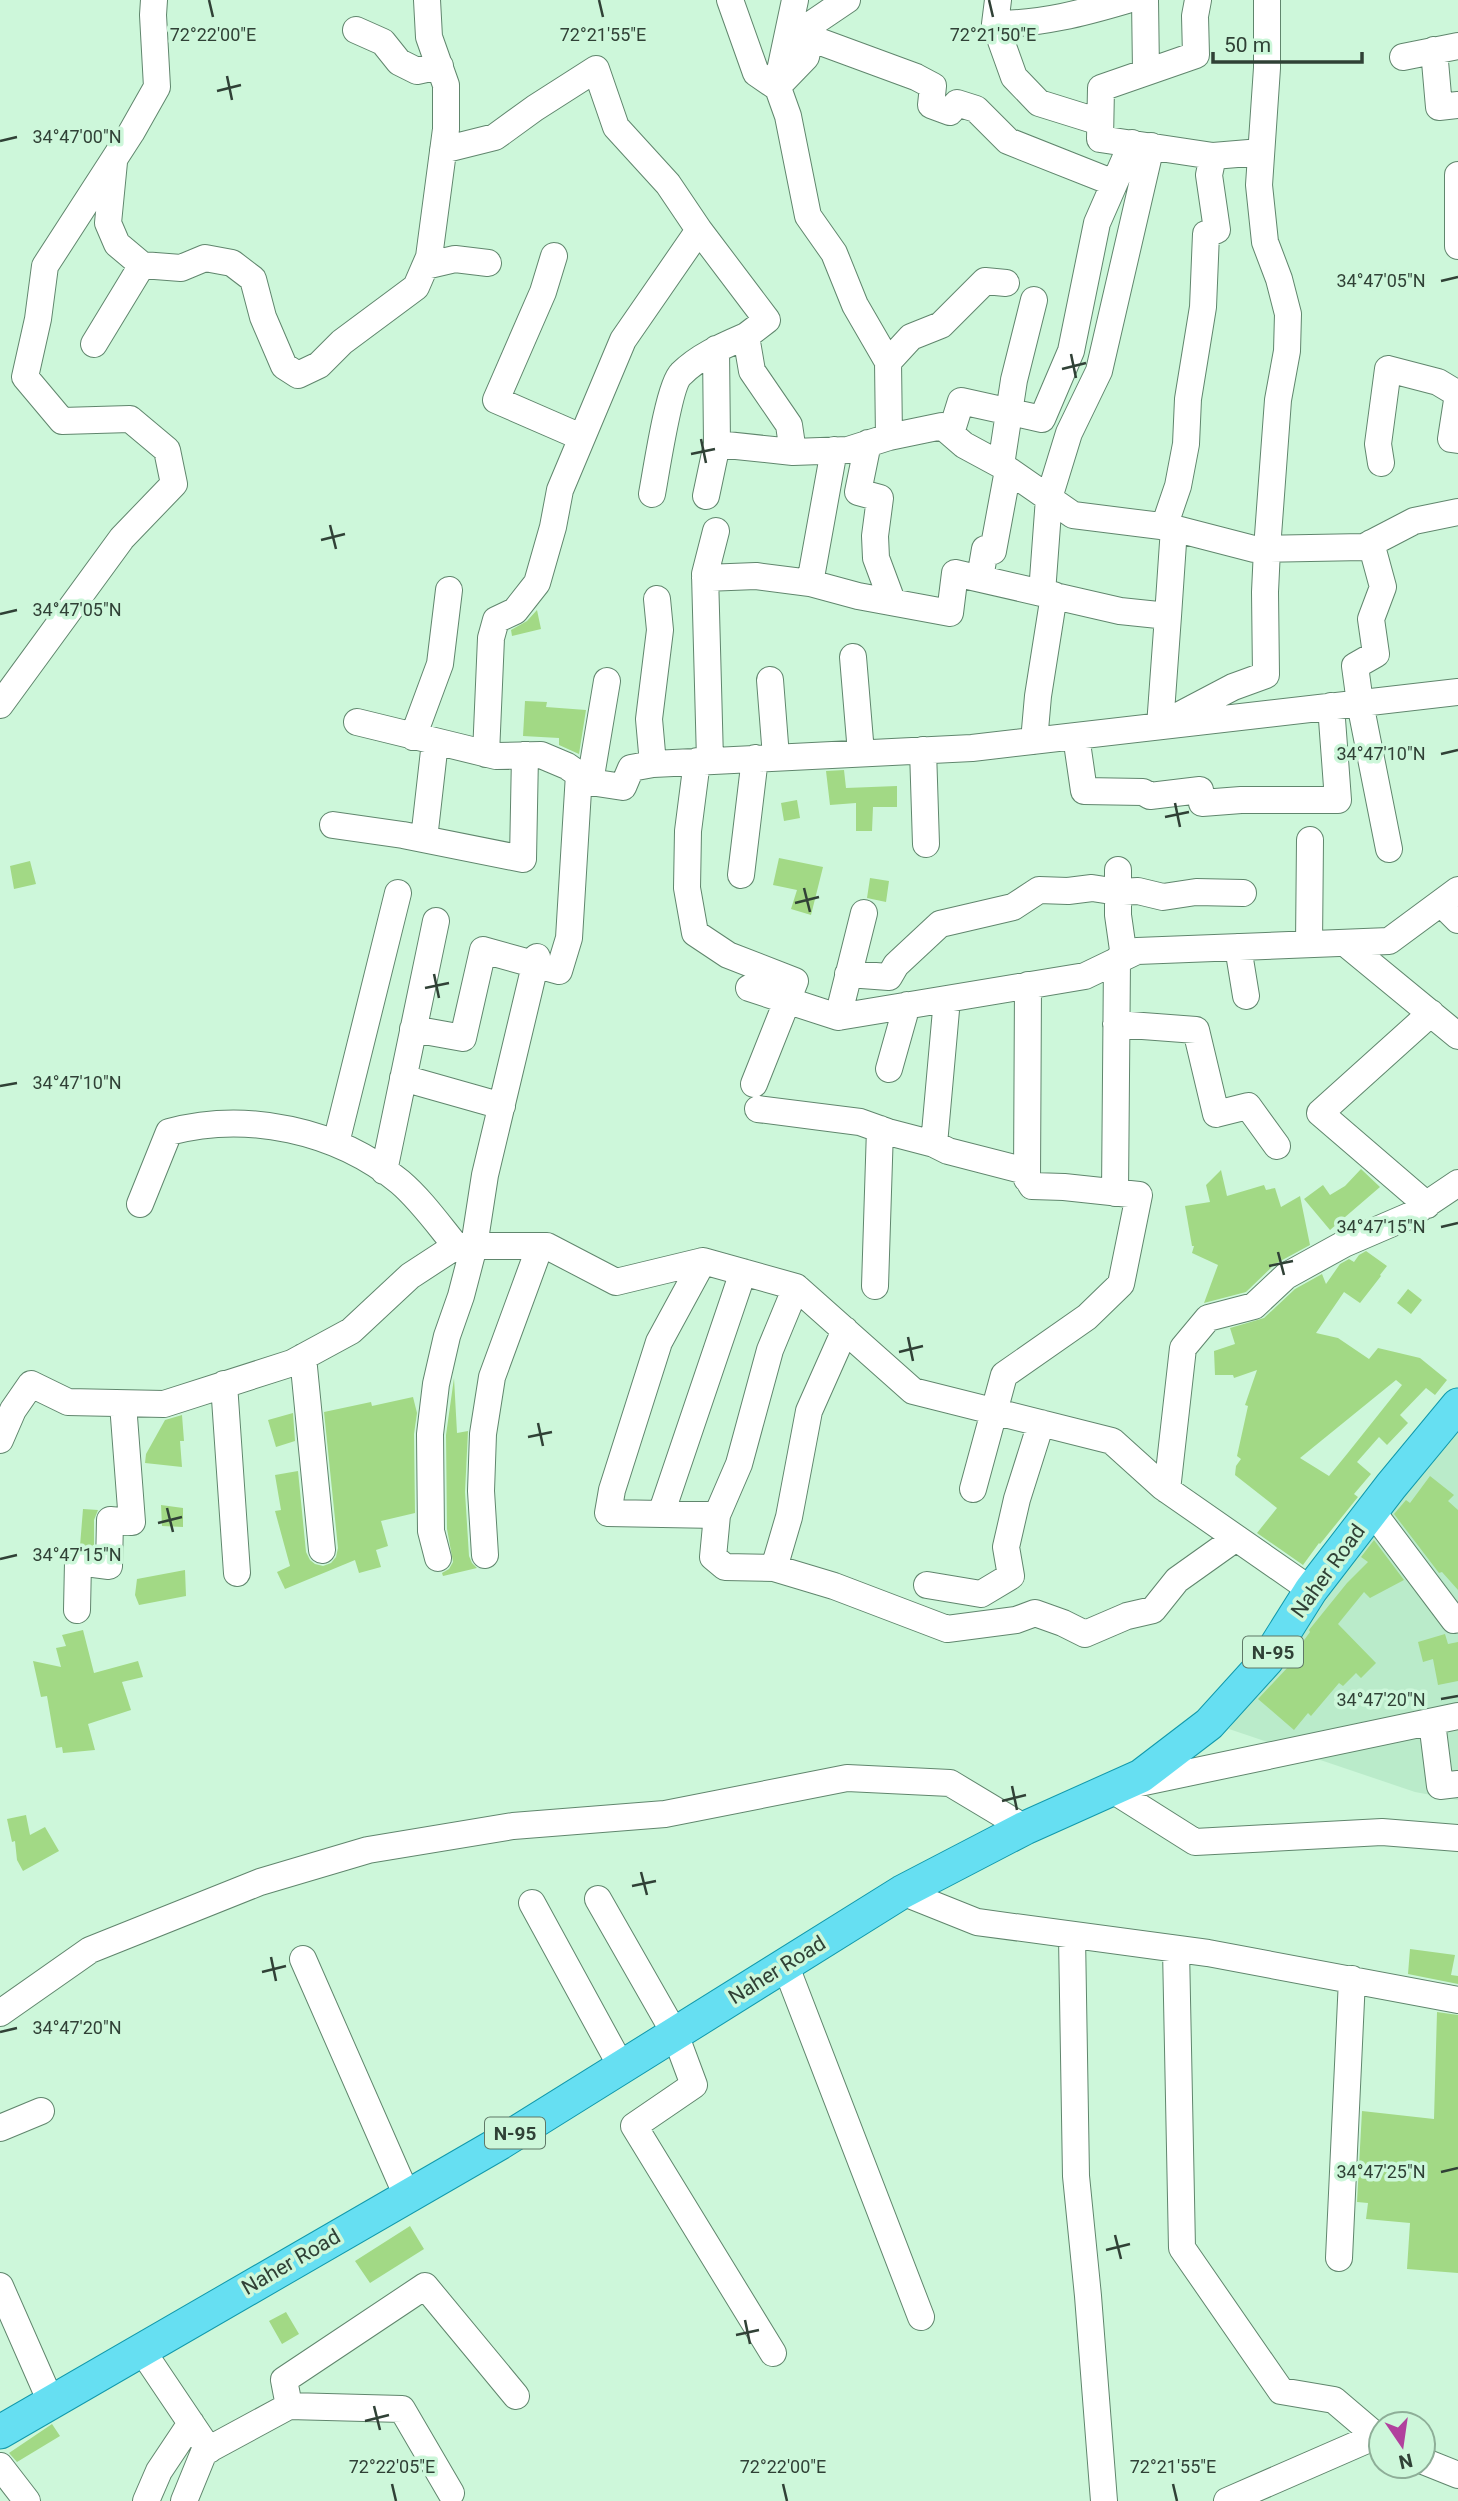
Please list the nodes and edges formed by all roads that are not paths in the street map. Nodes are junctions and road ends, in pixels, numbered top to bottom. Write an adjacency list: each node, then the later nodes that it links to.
1 (154, 0): 24 (street)
2 (427, 0): 15 (street)
3 (730, 0): 17 (street)
4 (796, 0): 17 (street)
5 (846, 0): 12 (street)
6 (1127, 0): 10 (street)
7 (1144, 0): 16 (street)
8 (1198, 0): 16 (street)
9 (1267, 0): 22 (street)
10 (996, 12): 19 (street)
11 (356, 30): 15 (street)
12 (810, 38): 17 (street); 26 (street)
13 (1446, 48): 14 (street); 18 (street)
14 (1403, 57)
15 (440, 66): 21 (street)
16 (1146, 71): 19 (street)
17 (776, 87): 38 (street)
18 (1458, 105)
19 (1100, 122): 20 (street)
20 (1141, 145): 23 (street); 26 (street); 52 (street)
21 (443, 150): 27 (street); 32 (street)
22 (1261, 152): 23 (street); 57 (street)
23 (1213, 156): 54 (street)
24 (114, 159): 31 (street); 71 (street)
25 (1458, 175): 28 (street)
26 (1114, 183): 40 (street)
27 (699, 230): 35 (street); 42 (street)
28 (1458, 246)
29 (554, 256): 42 (street)
30 (488, 263): 32 (street)
31 (142, 265): 32 (street); 36 (street)
32 (425, 266)
33 (1006, 283): 38 (street)
34 (1034, 300): 40 (street)
35 (746, 336): 37 (street); 47 (street)
36 (94, 344)
37 (716, 349): 45 (street); 50 (street)
38 (888, 362): 44 (street)
39 (1458, 394): 43 (street); 48 (street)
40 (1009, 411): 41 (street); 49 (street)
41 (951, 433): 44 (street); 49 (street)
42 (581, 437): 80 (street)
43 (1458, 439)
44 (879, 440): 46 (street); 64 (street)
45 (716, 444): 47 (street); 51 (street)
46 (834, 450): 47 (street); 60 (street)
47 (793, 452)
48 (1381, 463)
49 (1004, 468): 52 (street); 58 (street)
50 (652, 494)
51 (706, 496)
52 (1049, 498): 54 (street); 62 (street)
53 (1458, 512): 56 (street)
54 (1169, 527): 57 (street); 65 (street)
55 (716, 531): 59 (street)
56 (1371, 543): 57 (street); 70 (street)
57 (1267, 549): 74 (street)
58 (980, 578): 62 (street); 64 (street)
59 (705, 579): 60 (street); 83 (street)
60 (810, 583): 64 (street)
61 (449, 590): 76 (street)
62 (1048, 594): 65 (street); 77 (street)
63 (657, 599): 84 (street)
64 (892, 601)
65 (1168, 616): 74 (street)
66 (853, 657): 79 (street)
67 (771, 680): 82 (street)
68 (607, 681): 85 (street)
69 (1458, 692): 70 (street)
70 (1360, 703): 72 (street); 90 (street)
71 (0, 705)
72 (1331, 706): 74 (street); 75 (street)
73 (357, 722): 76 (street)
74 (1160, 726): 75 (street)
75 (1076, 736): 77 (street)
76 (424, 739): 80 (street); 87 (street)
77 (1034, 741): 78 (street)
78 (923, 750): 79 (street); 89 (street)
79 (861, 753): 82 (street)
80 (486, 754): 81 (street)
81 (525, 755): 85 (street); 87 (street)
82 (765, 758): 83 (street); 91 (street)
83 (703, 761): 84 (street); 108 (street)
84 (653, 764): 85 (street)
85 (585, 778): 102 (street)
86 (333, 825): 87 (street)
87 (424, 839)
88 (1311, 840): 99 (street)
89 (926, 844)
90 (1389, 849)
91 (741, 875)
92 (1118, 881): 94 (street); 101 (street); 103 (street)
93 (398, 893): 119 (street)
94 (1243, 893)
95 (1452, 904): 98 (street)
96 (864, 913): 103 (street)
97 (436, 922): 113 (street)
98 (1345, 943): 99 (street); 110 (street)
99 (1309, 944): 100 (street)
100 (1238, 947): 101 (street); 106 (street)
101 (1121, 958): 104 (street); 112 (street)
102 (536, 960): 113 (street); 117 (street)
103 (848, 974): 111 (street)
104 (1028, 985): 107 (street); 123 (street)
105 (749, 988): 108 (street)
106 (1246, 996)
107 (947, 999): 109 (street); 120 (street)
108 (788, 1000): 111 (street); 118 (street)
109 (906, 1006): 111 (street); 115 (street)
110 (1431, 1013): 114 (street); 127 (street)
111 (838, 1017)
112 (1116, 1024): 121 (street); 125 (street)
113 (413, 1030): 116 (street)
114 (1458, 1036)
115 (889, 1069)
116 (403, 1079): 117 (street); 122 (street)
117 (502, 1106): 128 (street)
118 (880, 1129): 120 (street); 132 (street)
119 (335, 1143): 122 (street); 126 (street)
120 (934, 1143): 123 (street)
121 (1277, 1146)
122 (384, 1171): 128 (street)
123 (1027, 1178): 125 (street)
124 (1458, 1183): 127 (street)
125 (1115, 1193): 139 (street)
126 (140, 1204)
127 (1427, 1205): 143 (street)
128 (465, 1246): 129 (street); 135 (street); 150 (street)
129 (540, 1246): 130 (street); 149 (street)
130 (703, 1261): 131 (street); 145 (street)
131 (743, 1272): 133 (street); 145 (street)
132 (875, 1286)
133 (796, 1287): 134 (street); 146 (street)
134 (845, 1330): 139 (street); 151 (street)
135 (303, 1357): 136 (street); 148 (street)
136 (224, 1384): 137 (street); 152 (street)
137 (123, 1404): 141 (street); 155 (street)
138 (1458, 1405): 144 (main road, Naher Road / N-95)
139 (993, 1411): 140 (street); 142 (street)
140 (1041, 1423): 143 (street); 153 (street)
141 (0, 1440)
142 (973, 1489)
143 (1167, 1490): 147 (street)
144 (1372, 1511): 154 (main road, Naher Road / N-95); 156 (street)
145 (661, 1514): 146 (street)
146 (717, 1515): 151 (street)
147 (1236, 1538): 151 (street); 154 (street)
148 (322, 1550)
149 (485, 1555)
150 (438, 1558)
151 (774, 1568)
152 (237, 1573)
153 (927, 1585)
154 (1311, 1590): 159 (main road, Naher Road / N-95)
155 (77, 1610)
156 (1458, 1619)
157 (1445, 1719): 158 (street); 159 (street)
158 (1458, 1784)
159 (1111, 1789): 160 (main road, Naher Road / N-95); 161 (street)
160 (1025, 1828): 162 (main road, Naher Road / N-95); 171 (street)
161 (1458, 1838)
162 (902, 1892): 165 (street); 168 (main road, Naher Road / N-95)
163 (598, 1899): 172 (street)
164 (532, 1903): 173 (street)
165 (1072, 1936): 166 (street); 197 (street)
166 (1176, 1949): 169 (street); 186 (street)
167 (303, 1959): 176 (street)
168 (785, 1964): 172 (main road, Naher Road / N-95); 179 (street)
169 (1352, 1979): 170 (street); 177 (street)
170 (1458, 2000)
171 (0, 2013)
172 (675, 2034): 173 (main road, Naher Road / N-95); 181 (street)
173 (621, 2066): 176 (main road, Naher Road / N-95)
174 (41, 2112): 175 (street)
175 (0, 2128)
176 (407, 2196): 180 (main road, Naher Road / N-95)
177 (1339, 2258)
178 (0, 2286): 183 (street)
179 (921, 2317)
180 (141, 2349): 183 (main road, Naher Road / N-95); 185 (street)
181 (773, 2353)
182 (516, 2396): 184 (street)
183 (51, 2402): 187 (main road, Naher Road / N-95)
184 (289, 2406): 189 (street); 193 (street)
185 (191, 2423): 189 (street); 195 (street)
186 (1367, 2428)
187 (0, 2432)
188 (1367, 2443): 198 (street)
189 (209, 2449): 196 (street)
190 (0, 2466): 194 (street)
191 (1437, 2467): 192 (street)
192 (1458, 2475)
193 (451, 2493)
194 (27, 2501)
195 (146, 2501)
196 (184, 2501)
197 (1104, 2501)
198 (1227, 2501)

